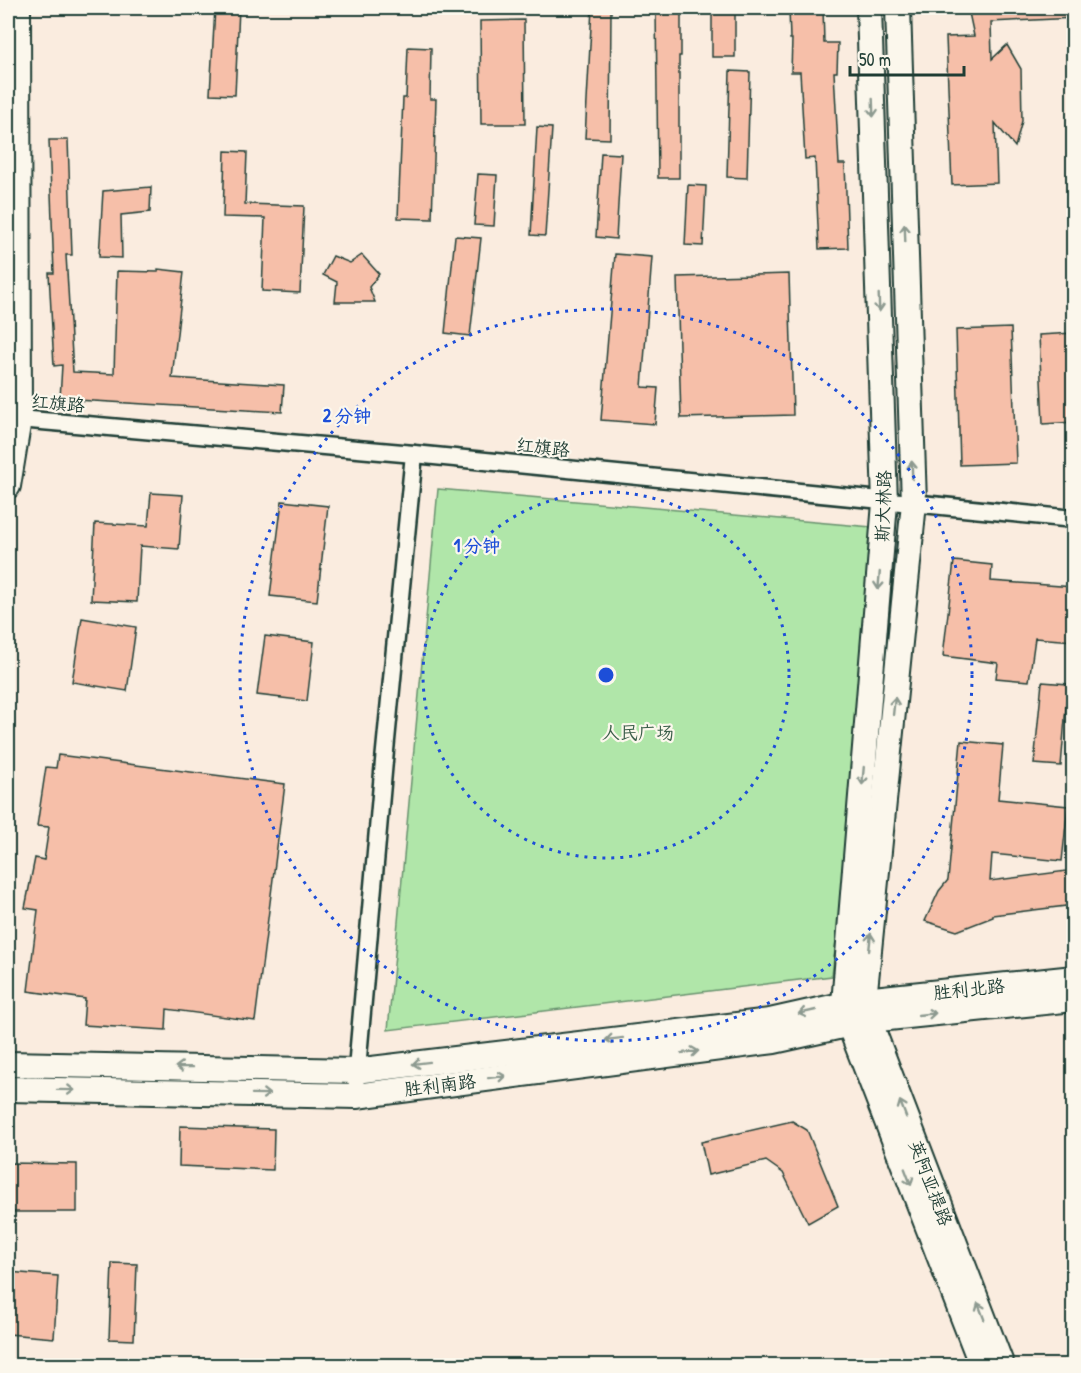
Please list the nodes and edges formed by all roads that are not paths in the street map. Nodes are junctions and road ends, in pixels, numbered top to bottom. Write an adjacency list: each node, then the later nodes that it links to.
1 (18, 8): 4 (main road)
2 (870, 8): 7 (main road, 斯大林路, one-way to 7)
3 (898, 8): 8 (main road, 斯大林路, one-way to 3)
4 (13, 418): 5 (street, 红旗路); 6 (main road)
5 (414, 454): 7 (street, 红旗路); 14 (street)
6 (8, 486)
7 (885, 500): 8 (street, 红旗路); 12 (main road, 斯大林路, one-way to 12)
8 (914, 504): 9 (street, 红旗路); 12 (main road, 斯大林路, one-way to 8)
9 (1074, 519)
10 (1074, 978): 12 (main road, 胜利北路)
11 (1074, 999): 12 (main road, 胜利北路, one-way to 11)
12 (856, 1012): 14 (main road, 胜利南路, one-way to 14); 16 (main road, 胜利南路, one-way to 12); 17 (main road, 英阿亚提路, one-way to 17); 18 (main road, 英阿亚提路, one-way to 12)
13 (8, 1064): 14 (main road, 胜利南路, one-way to 13)
14 (355, 1071): 16 (street)
15 (8, 1089): 16 (main road, 胜利南路, one-way to 16)
16 (356, 1096)
17 (982, 1365)
18 (1002, 1365)

